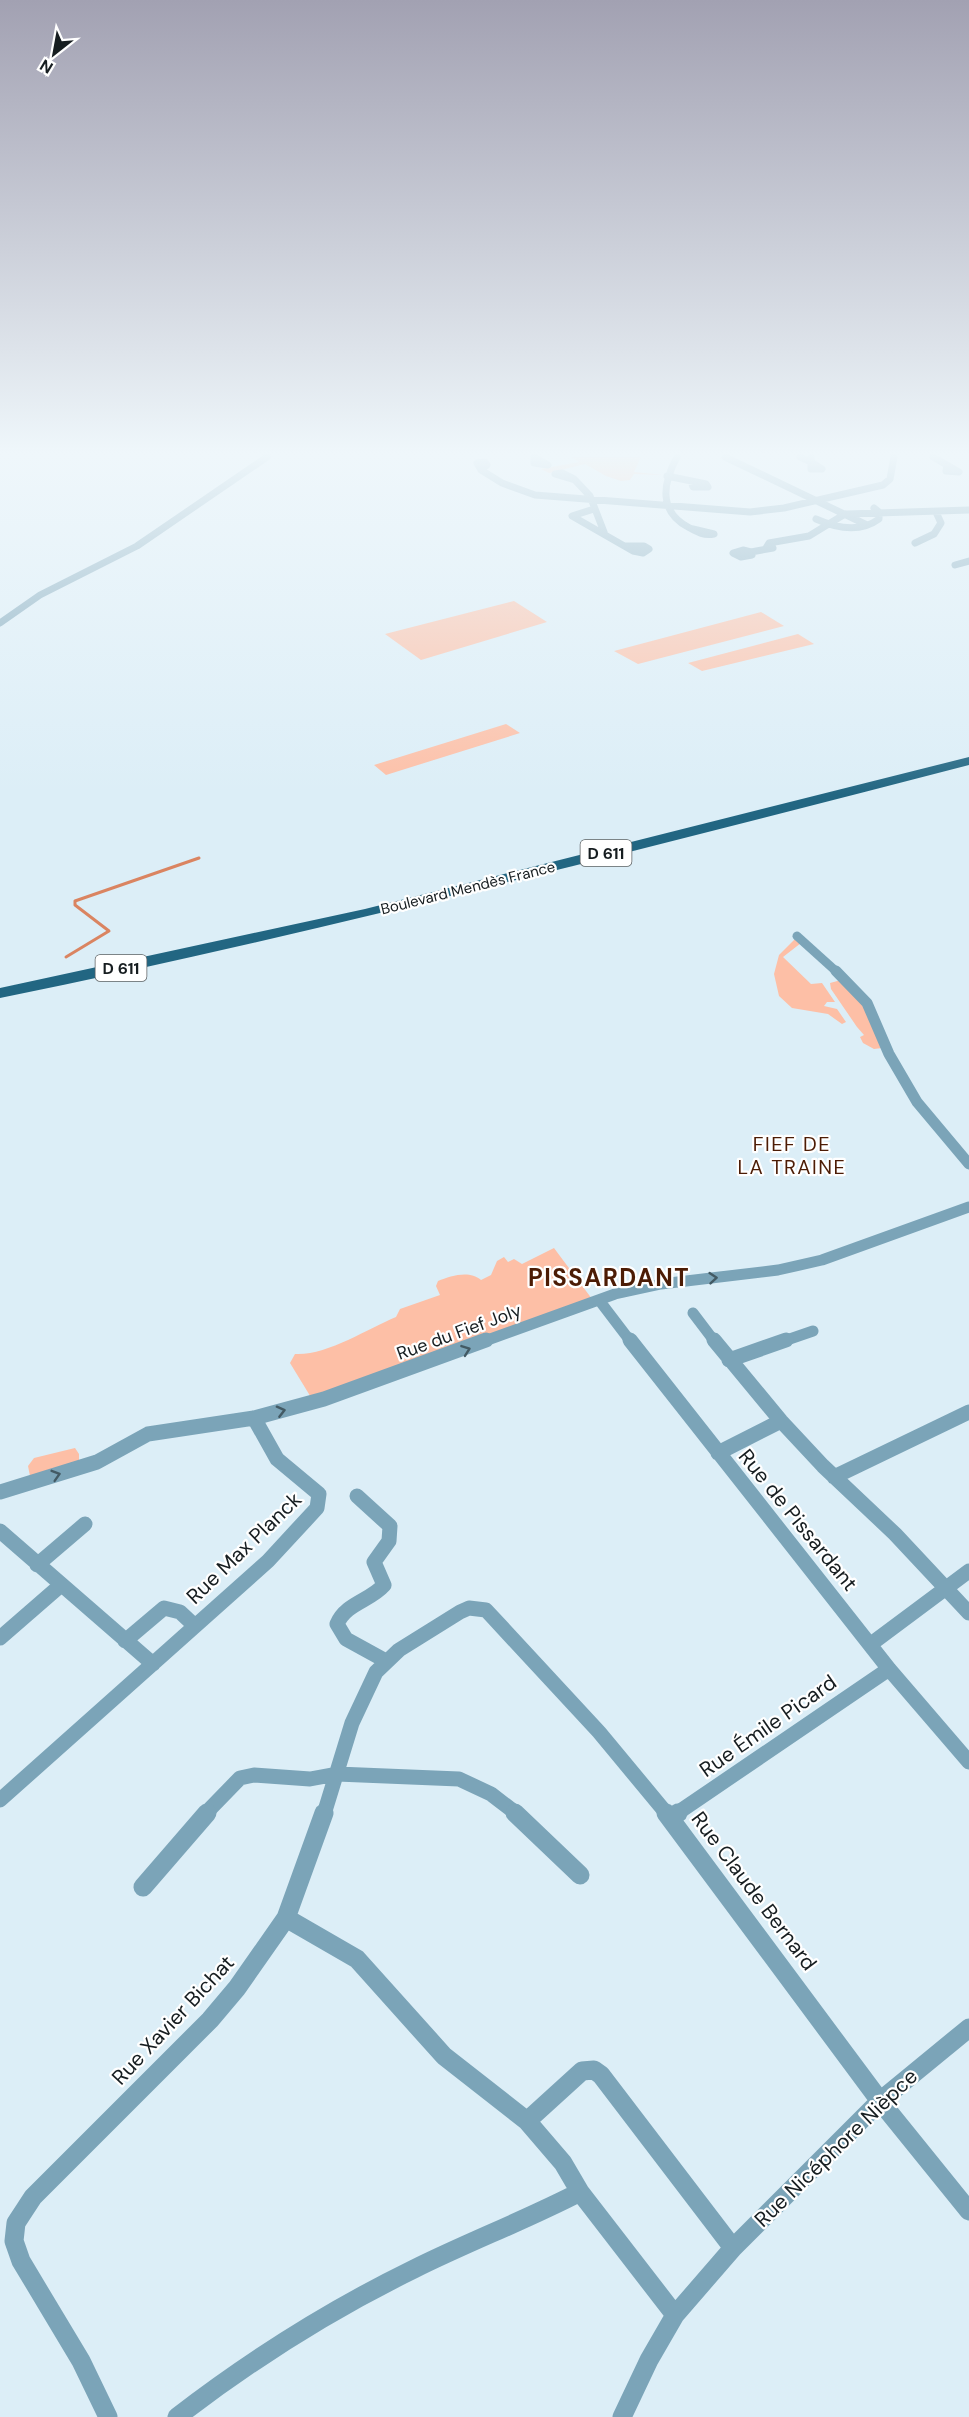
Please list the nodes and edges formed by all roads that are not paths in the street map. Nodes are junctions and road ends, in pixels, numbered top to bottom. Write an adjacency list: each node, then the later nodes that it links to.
1 (89, 570): 2 (street)
2 (0, 623)
3 (969, 760): 5 (main road, Boulevard Mendès France / D 611)
4 (797, 936): 6 (street)
5 (0, 991)
6 (969, 1164)
7 (969, 1207): 8 (street, Rue du Fief Joly, one-way to 7)
8 (599, 1300): 13 (street, Rue du Fief Joly, one-way to 8); 15 (street, Rue de Pissardant)
9 (693, 1313): 11 (street)
10 (813, 1331): 11 (street)
11 (729, 1360): 14 (street)
12 (969, 1412): 16 (street)
13 (254, 1418): 17 (street, Rue du Fief Joly, one-way to 13); 27 (street, Rue Max Planck)
14 (781, 1421): 15 (street); 16 (street)
15 (717, 1454): 30 (street, Rue de Pissardant)
16 (834, 1477): 24 (street)
17 (0, 1492)
18 (357, 1496): 31 (street)
19 (85, 1524): 21 (street)
20 (0, 1532): 21 (street)
21 (37, 1564): 23 (street)
22 (969, 1571): 24 (street)
23 (61, 1585): 28 (street); 29 (street)
24 (947, 1588): 26 (street); 30 (street)
25 (486, 1610): 31 (street, Rue Xavier Bichat); 37 (street, Rue Claude Bernard)
26 (969, 1613)
27 (195, 1626): 29 (street, Rue Max Planck); 32 (street, Rue Max Planck)
28 (0, 1638)
29 (125, 1641): 32 (street)
30 (871, 1644): 33 (street, Rue de Pissardant)
31 (386, 1660): 35 (street, Rue Xavier Bichat)
32 (153, 1664): 36 (street, Rue Max Planck)
33 (889, 1669): 34 (street, Rue de Pissardant); 37 (street, Rue Émile Picard)
34 (969, 1762)
35 (337, 1774): 38 (street); 39 (street); 40 (street, Rue Xavier Bichat)
36 (0, 1800)
37 (670, 1818): 42 (street, Rue Claude Bernard)
38 (580, 1875)
39 (143, 1887)
40 (286, 1918): 43 (street); 48 (street, Rue Xavier Bichat)
41 (969, 2028): 42 (street, Rue Nicéphore Nièpce)
42 (880, 2101): 45 (street, Rue Claude Bernard); 46 (street, Rue Nicéphore Nièpce)
43 (527, 2121): 44 (street); 46 (street)
44 (580, 2192): 47 (street); 49 (street)
45 (969, 2211)
46 (733, 2248): 47 (street, Rue Nicéphore Nièpce)
47 (675, 2315): 50 (street)
48 (108, 2417)
49 (177, 2417)
50 (622, 2417)

